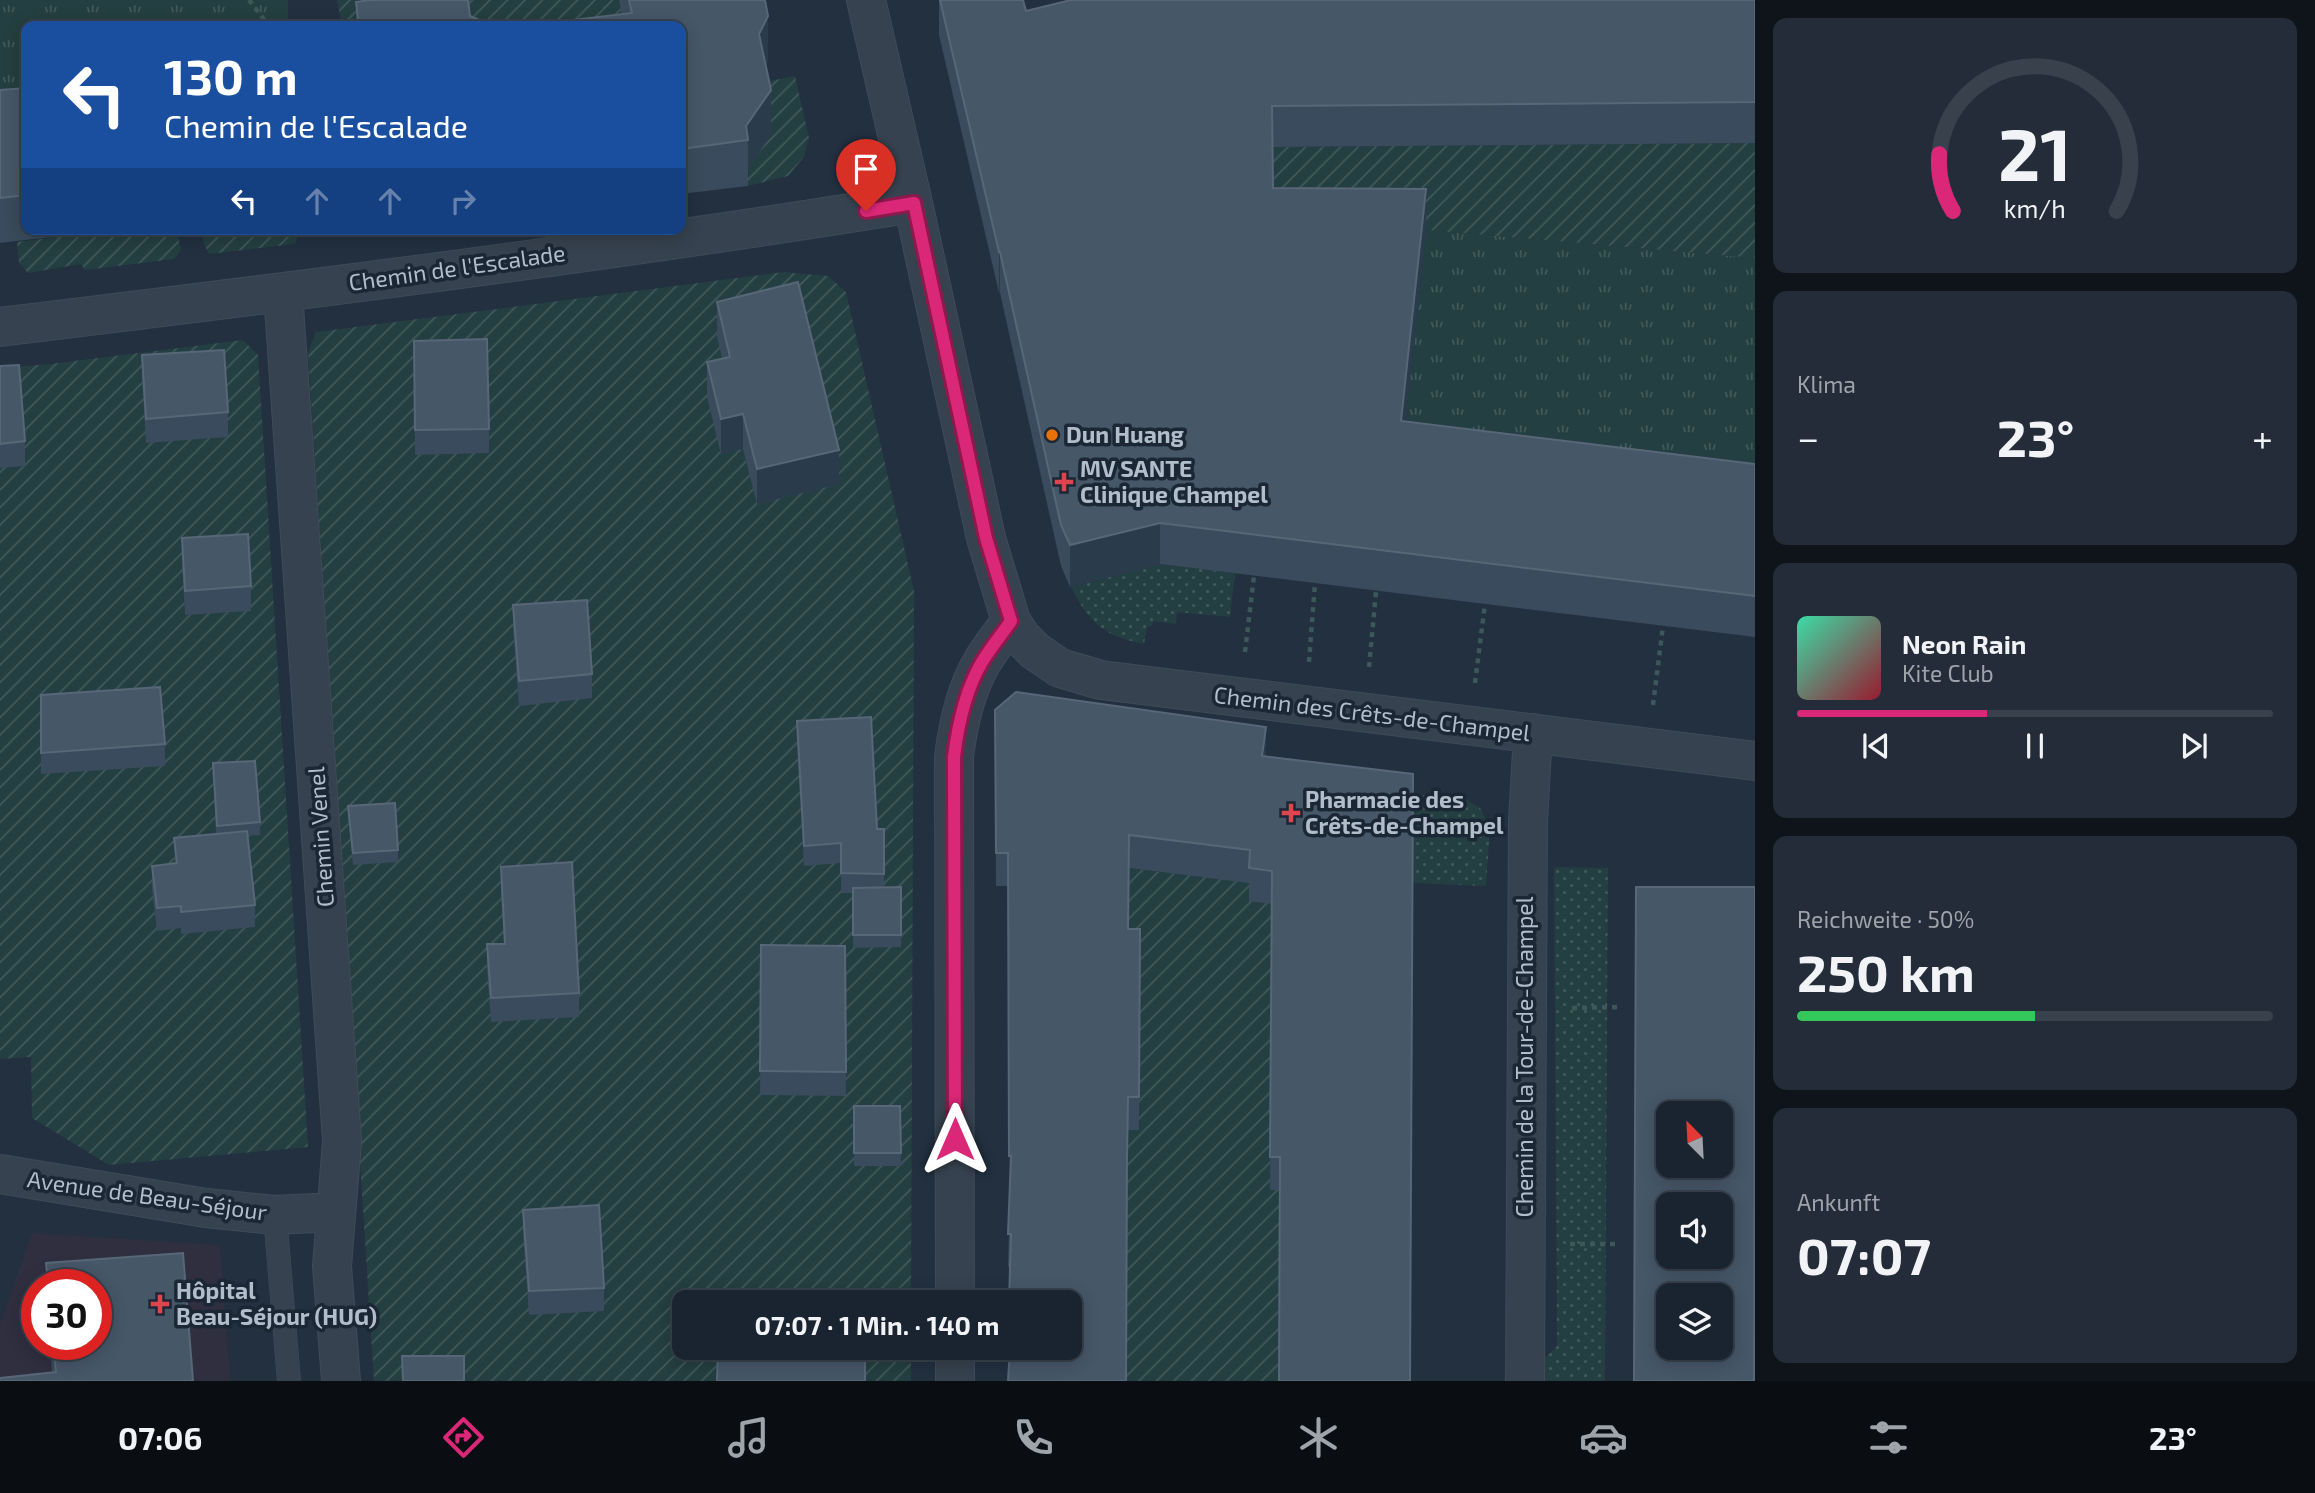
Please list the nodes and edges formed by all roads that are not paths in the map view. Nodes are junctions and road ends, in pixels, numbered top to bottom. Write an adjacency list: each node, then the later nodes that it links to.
1 (866, 0): 2 (street)
2 (914, 203): 3 (street, Chemin de l'Escalade); 5 (street)
3 (283, 292): 4 (street, Chemin de l'Escalade); 9 (street, Chemin Venel)
4 (0, 327)
5 (1011, 621): 6 (street, Chemin des Crêts-de-Champel); 11 (street)
6 (1533, 733): 7 (street, Chemin des Crêts-de-Champel); 16 (street, Chemin de la Tour-de-Champel)
7 (1755, 761)
8 (0, 1174): 10 (street, Avenue de Beau-Séjour)
9 (336, 1212): 10 (street, Avenue de Beau-Séjour); 14 (street, Chemin Venel)
10 (275, 1215): 13 (lane)
11 (955, 1290)
12 (955, 1360): 15 (street)
13 (289, 1381)
14 (341, 1381)
15 (955, 1381)
16 (1525, 1381)

